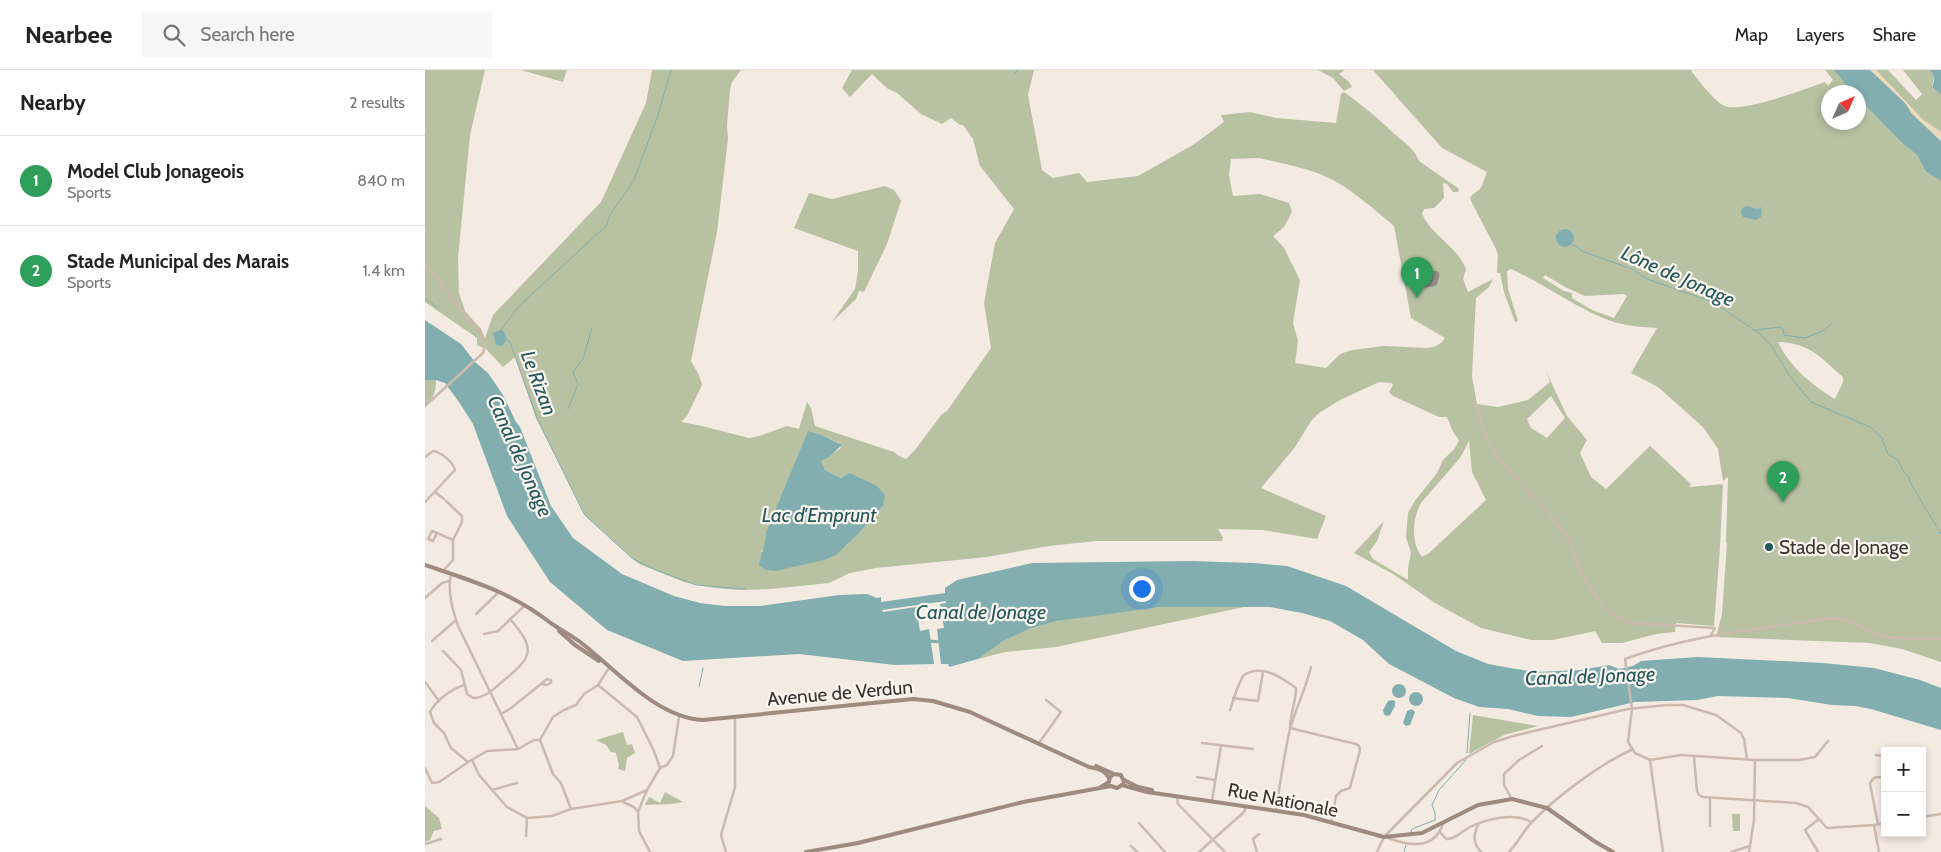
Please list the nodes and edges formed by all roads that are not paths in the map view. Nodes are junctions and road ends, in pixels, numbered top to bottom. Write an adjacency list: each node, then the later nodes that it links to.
1 (425, 263): 3 (street)
2 (1475, 402): 20 (street)
3 (425, 406)
4 (425, 457): 5 (street)
5 (435, 492): 6 (street); 8 (street)
6 (425, 502)
7 (437, 533): 8 (street)
8 (453, 540): 10 (street)
9 (425, 565): 10 (main road, Avenue de Verdun)
10 (443, 571): 11 (main road, Avenue de Verdun)
11 (451, 574): 12 (street); 13 (main road, Avenue de Verdun)
12 (449, 581): 14 (street); 18 (street)
13 (500, 591): 15 (main road, Avenue de Verdun); 16 (street)
14 (425, 598)
15 (526, 605): 17 (street); 24 (main road, Avenue de Verdun)
16 (476, 614)
17 (510, 619): 19 (street); 31 (street)
18 (456, 620): 22 (street); 31 (street)
19 (484, 634)
20 (1711, 635): 21 (street); 35 (street)
21 (1941, 639)
22 (432, 641)
23 (443, 651): 29 (street)
24 (607, 666): 30 (street); 38 (main road, Avenue de Verdun)
25 (1311, 667): 40 (street)
26 (1263, 672): 32 (street); 32 (street); 40 (street)
27 (425, 682): 34 (street)
28 (541, 684): 37 (street)
29 (464, 685): 31 (street); 34 (street)
30 (598, 685): 41 (street); 60 (street)
31 (490, 692): 37 (street)
32 (1233, 698): 36 (street)
33 (1046, 700): 43 (street)
34 (439, 701): 57 (street)
35 (1633, 708): 49 (street); 53 (street); 97 (street)
36 (1230, 710)
37 (501, 714): 47 (street)
38 (679, 717): 39 (main road, Avenue de Verdun); 60 (street)
39 (735, 717): 43 (main road, Avenue de Verdun); 105 (street)
40 (1291, 728): 79 (street); 85 (street)
41 (540, 740): 47 (street); 78 (street)
42 (1828, 741): 56 (street)
43 (1039, 743): 58 (main road, Avenue de Verdun)
44 (1202, 743): 45 (street)
45 (1221, 746): 48 (street); 64 (street)
46 (1542, 746): 72 (street)
47 (518, 749): 54 (street)
48 (1253, 749)
49 (1631, 750): 55 (street); 77 (street)
50 (1876, 755): 51 (street)
51 (1881, 756)
52 (1694, 757): 53 (street); 55 (street); 71 (street)
53 (1747, 759): 56 (street)
54 (473, 760): 57 (street); 68 (street)
55 (1650, 760): 115 (street)
56 (1755, 760): 75 (street)
57 (468, 762): 59 (street)
58 (1081, 763): 61 (main road, Avenue de Verdun); 65 (main road, Avenue de Verdun)
59 (425, 768)
60 (660, 768): 69 (street)
61 (1114, 774): 65 (main road); 67 (main road, Avenue de Verdun)
62 (1197, 777): 64 (street)
63 (1881, 777): 90 (street)
64 (1215, 780): 74 (street)
65 (1110, 782): 67 (main road); 106 (main road)
66 (517, 783): 68 (street)
67 (1123, 783): 70 (main road, Rue Nationale)
68 (492, 790): 83 (street)
69 (647, 790): 73 (street); 80 (street)
70 (1177, 796): 74 (main road, Rue Nationale); 99 (street)
71 (1710, 798): 75 (street); 93 (street)
72 (1512, 799): 77 (main road, Rue Nationale); 88 (main road, Rue Nationale)
73 (622, 801): 78 (street); 80 (street)
74 (1212, 801): 76 (main road, Rue Nationale)
75 (1755, 801): 84 (street); 102 (street)
76 (1246, 805): 79 (main road, Rue Nationale); 99 (street)
77 (1547, 808): 86 (street); 103 (main road, Rue Nationale)
78 (571, 809): 83 (street)
79 (1276, 810): 85 (main road, Rue Nationale)
80 (638, 812): 104 (street)
81 (1941, 814): 82 (street)
82 (1926, 816)
83 (527, 818): 96 (street)
84 (1819, 819): 92 (street); 118 (street)
85 (1331, 822): 97 (main road, Rue Nationale)
86 (1531, 822): 89 (street); 114 (street)
87 (1139, 823): 108 (street)
88 (1443, 824): 94 (street); 97 (main road, Rue Nationale)
89 (1479, 824): 94 (street); 113 (street)
90 (1878, 824): 91 (street); 92 (street)
91 (1881, 824)
92 (1874, 825): 119 (street)
93 (1710, 826)
94 (1440, 832): 97 (street, Rue Nationale)
95 (1259, 834): 111 (street)
96 (526, 836)
97 (1386, 837): 112 (street)
98 (441, 839): 100 (street)
99 (1213, 840): 109 (street); 110 (street)
100 (425, 844)
101 (1131, 846): 107 (street)
102 (1750, 846): 116 (street); 117 (street)
103 (1609, 851)
104 (650, 852)
105 (726, 852)
106 (806, 852)
107 (1137, 852)
108 (1165, 852)
109 (1199, 852)
110 (1225, 852)
111 (1257, 852)
112 (1377, 852)
113 (1481, 852)
114 (1509, 852)
115 (1663, 852)
116 (1731, 852)
117 (1749, 852)
118 (1818, 852)
119 (1879, 852)

